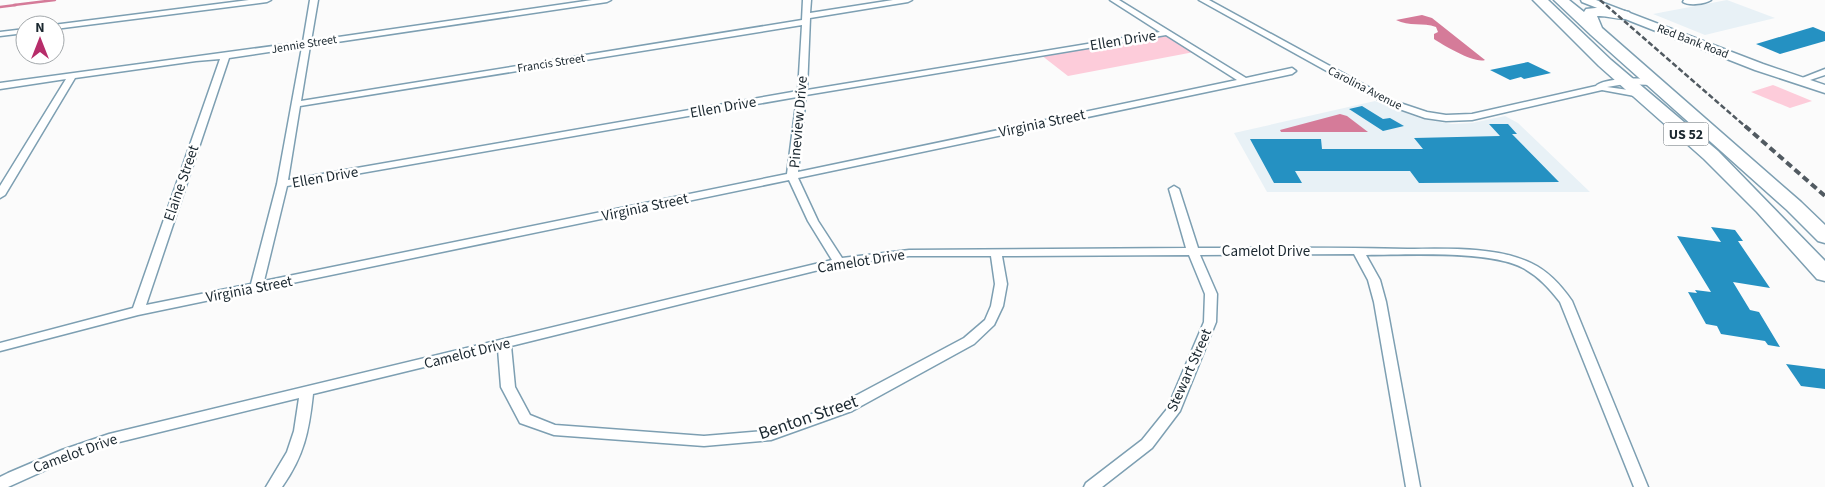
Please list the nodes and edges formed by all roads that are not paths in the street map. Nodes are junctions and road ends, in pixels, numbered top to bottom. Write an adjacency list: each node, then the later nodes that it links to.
1 (268, 0): 14 (street)
2 (314, 0): 22 (street)
3 (607, 0): 22 (street, Jennie Street)
4 (807, 0): 16 (street, Pineview Drive)
5 (908, 0): 16 (street, Francis Street)
6 (1114, 0): 20 (street)
7 (1203, 0): 31 (street, Carolina Avenue)
8 (1540, 0): 29 (highway, US 52)
9 (1561, 0): 19 (highway, US 52)
10 (1586, 0): 15 (main road, Red Bank Road)
11 (1604, 0): 28 (main road, Red Bank Road)
12 (1707, 0): 13 (street)
13 (1687, 2)
14 (219, 3): 17 (street)
15 (1624, 15): 19 (highway); 28 (main road, Red Bank Road)
16 (805, 19): 34 (street, Pineview Drive); 35 (street, Francis Street)
17 (65, 26)
18 (15, 32): 21 (street)
19 (1596, 32): 32 (highway, US 52)
20 (1166, 33): 27 (street); 34 (street, Ellen Drive)
21 (0, 34)
22 (306, 43): 23 (street, Jennie Street); 35 (street)
23 (225, 56): 26 (street, Jennie Street); 47 (street, Elaine Street)
24 (1292, 71): 27 (street, Virginia Street)
25 (1825, 72): 28 (street)
26 (72, 76): 30 (street, Jennie Street); 39 (street)
27 (1243, 80): 36 (street, Virginia Street)
28 (1801, 80): 33 (main road, Red Bank Road)
29 (1625, 81): 31 (street, Carolina Avenue); 32 (highway, US 52)
30 (0, 86)
31 (1599, 88): 32 (street, Carolina Avenue)
32 (1646, 88): 40 (highway, US 52); 45 (highway, US 52)
33 (1825, 89)
34 (802, 93): 36 (street, Pineview Drive); 37 (street, Ellen Drive)
35 (297, 104): 37 (street)
36 (792, 176): 44 (street, Pineview Drive); 46 (street, Virginia Street)
37 (282, 184): 46 (street)
38 (1174, 189): 42 (street, Stewart Street)
39 (0, 195)
40 (1825, 237)
41 (1358, 251): 42 (street, Camelot Drive); 54 (street); 55 (street, Camelot Drive)
42 (1193, 252): 43 (street, Camelot Drive); 53 (street, Stewart Street)
43 (996, 253): 44 (street, Camelot Drive); 48 (street, Benton Street)
44 (839, 262): 48 (street, Camelot Drive)
45 (1825, 274)
46 (256, 288): 47 (street, Virginia Street)
47 (138, 311): 49 (street, Virginia Street)
48 (504, 344): 50 (street, Camelot Drive)
49 (0, 347)
50 (306, 392): 51 (street, Camelot Drive); 52 (street)
51 (0, 484)
52 (274, 487)
53 (1091, 487)
54 (1413, 487)
55 (1640, 487)

